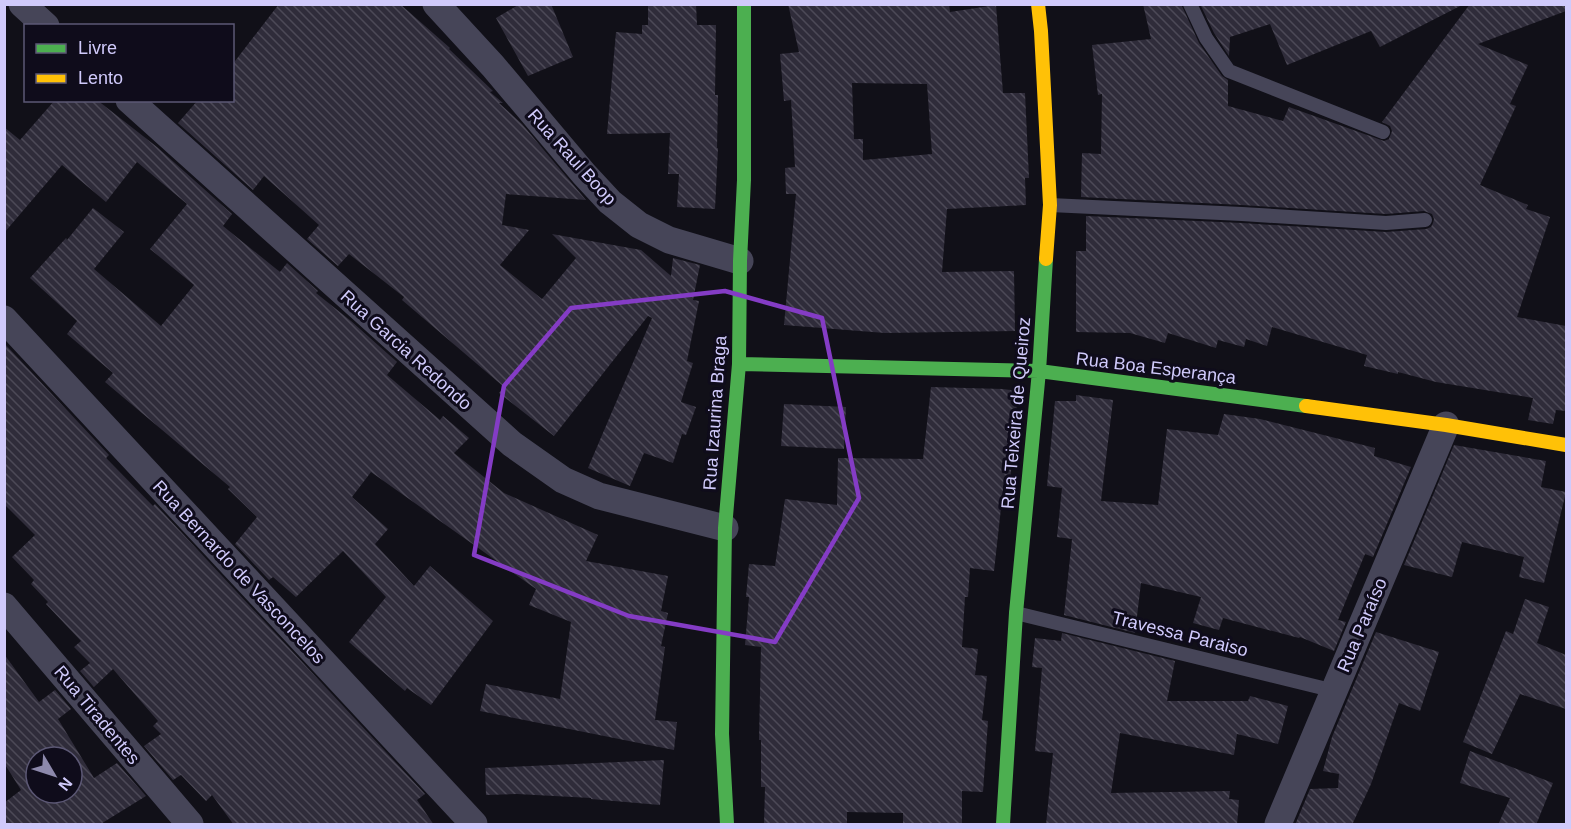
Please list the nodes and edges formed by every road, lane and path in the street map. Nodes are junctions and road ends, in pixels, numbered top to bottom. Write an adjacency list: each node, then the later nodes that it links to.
1 (22, 4): 6 (street)
2 (436, 4): 11 (street, Rua Raul Boop)
3 (744, 4): 11 (street, Rua Izaurina Braga)
4 (1038, 4): 9 (street, Rua Teixeira de Queiroz)
5 (1191, 4): 8 (lane)
6 (43, 24)
7 (131, 102): 17 (street, Rua Garcia Redondo)
8 (1383, 132)
9 (1050, 206): 10 (lane); 14 (street, Rua Teixeira de Queiroz)
10 (1425, 220)
11 (740, 261): 13 (street, Rua Izaurina Braga)
12 (4, 319): 22 (street, Rua Bernardo de Vasconcelos)
13 (739, 364): 14 (street, Rua Boa Esperança); 17 (street, Rua Izaurina Braga)
14 (1039, 371): 15 (street, Rua Boa Esperança); 19 (street, Rua Teixeira de Queiroz)
15 (1446, 424): 16 (street, Rua Boa Esperança); 20 (street, Rua Paraíso)
16 (1566, 445)
17 (724, 528): 23 (street, Rua Izaurina Braga)
18 (4, 606): 21 (street, Rua Tiradentes)
19 (1016, 613): 20 (lane, Travessa Paraiso); 24 (street, Rua Teixeira de Queiroz)
20 (1335, 691): 25 (street, Rua Paraíso)
21 (190, 825)
22 (474, 825)
23 (727, 825)
24 (1003, 825)
25 (1278, 825)

